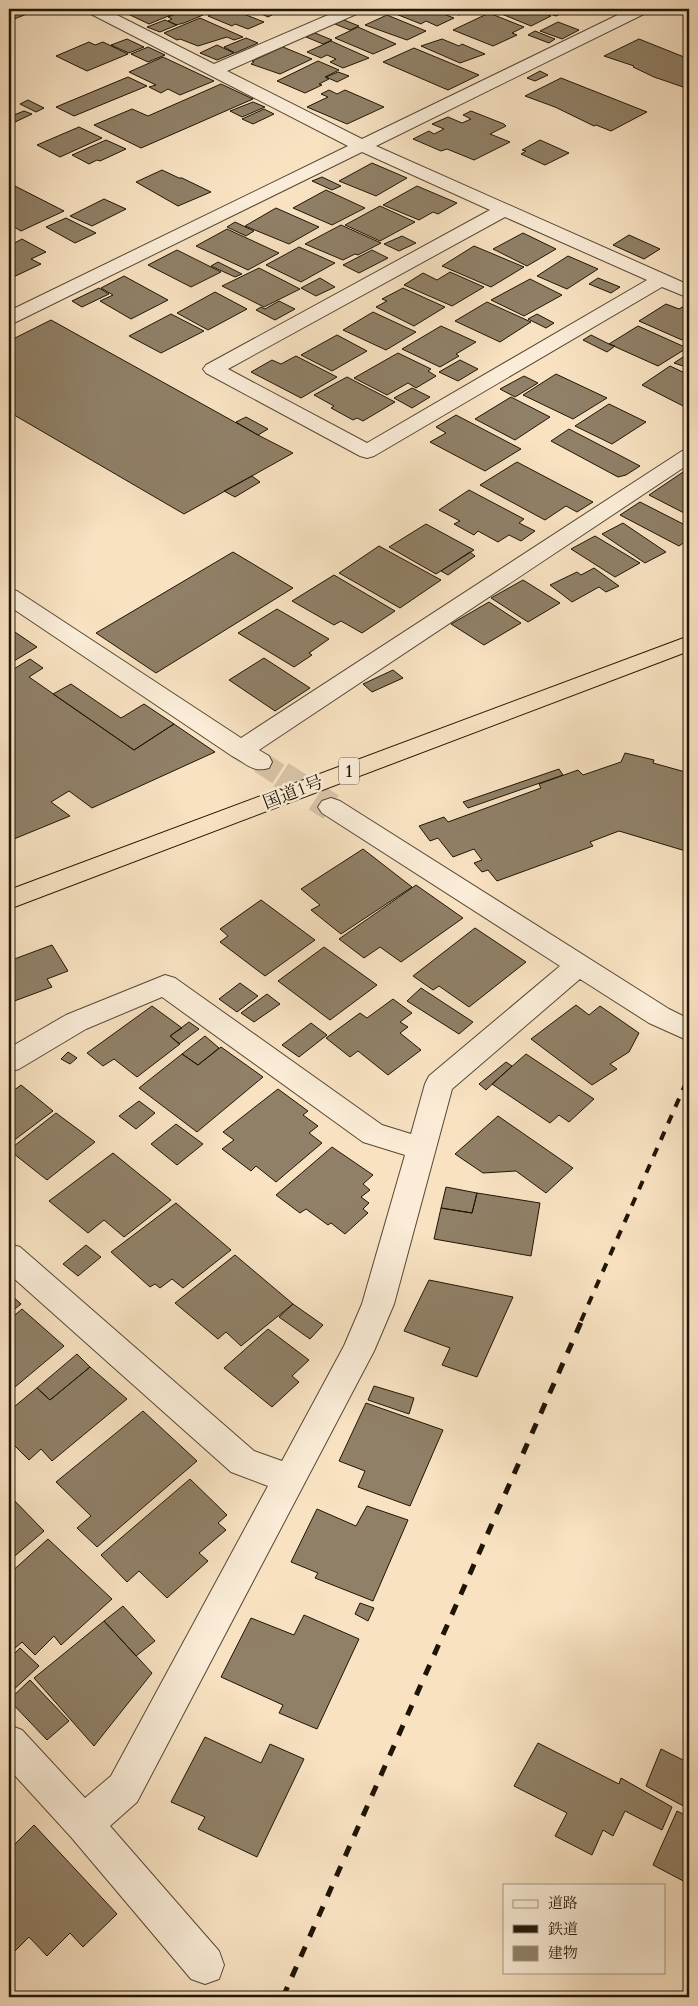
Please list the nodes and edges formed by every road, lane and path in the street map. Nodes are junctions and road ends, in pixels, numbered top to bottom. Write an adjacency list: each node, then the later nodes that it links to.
1 (93, 9): 4 (street)
2 (355, 9): 4 (street)
3 (642, 9): 5 (street)
4 (215, 70): 5 (street)
5 (362, 146): 6 (street); 9 (street)
6 (504, 210): 7 (street); 7 (street)
7 (661, 280): 8 (street)
8 (689, 292)
9 (9, 318)
10 (689, 455): 11 (street)
11 (9, 596)
12 (689, 643): 14 (highway, 国道1号 / 1)
13 (331, 807): 15 (street)
14 (9, 900)
15 (579, 965): 16 (street); 18 (street)
16 (689, 1031)
17 (9, 1062): 18 (street)
18 (421, 1148): 20 (street)
19 (9, 1256): 20 (street)
20 (288, 1478): 22 (street)
21 (9, 1744): 22 (street)
22 (84, 1824): 23 (street)
23 (205, 1965)

